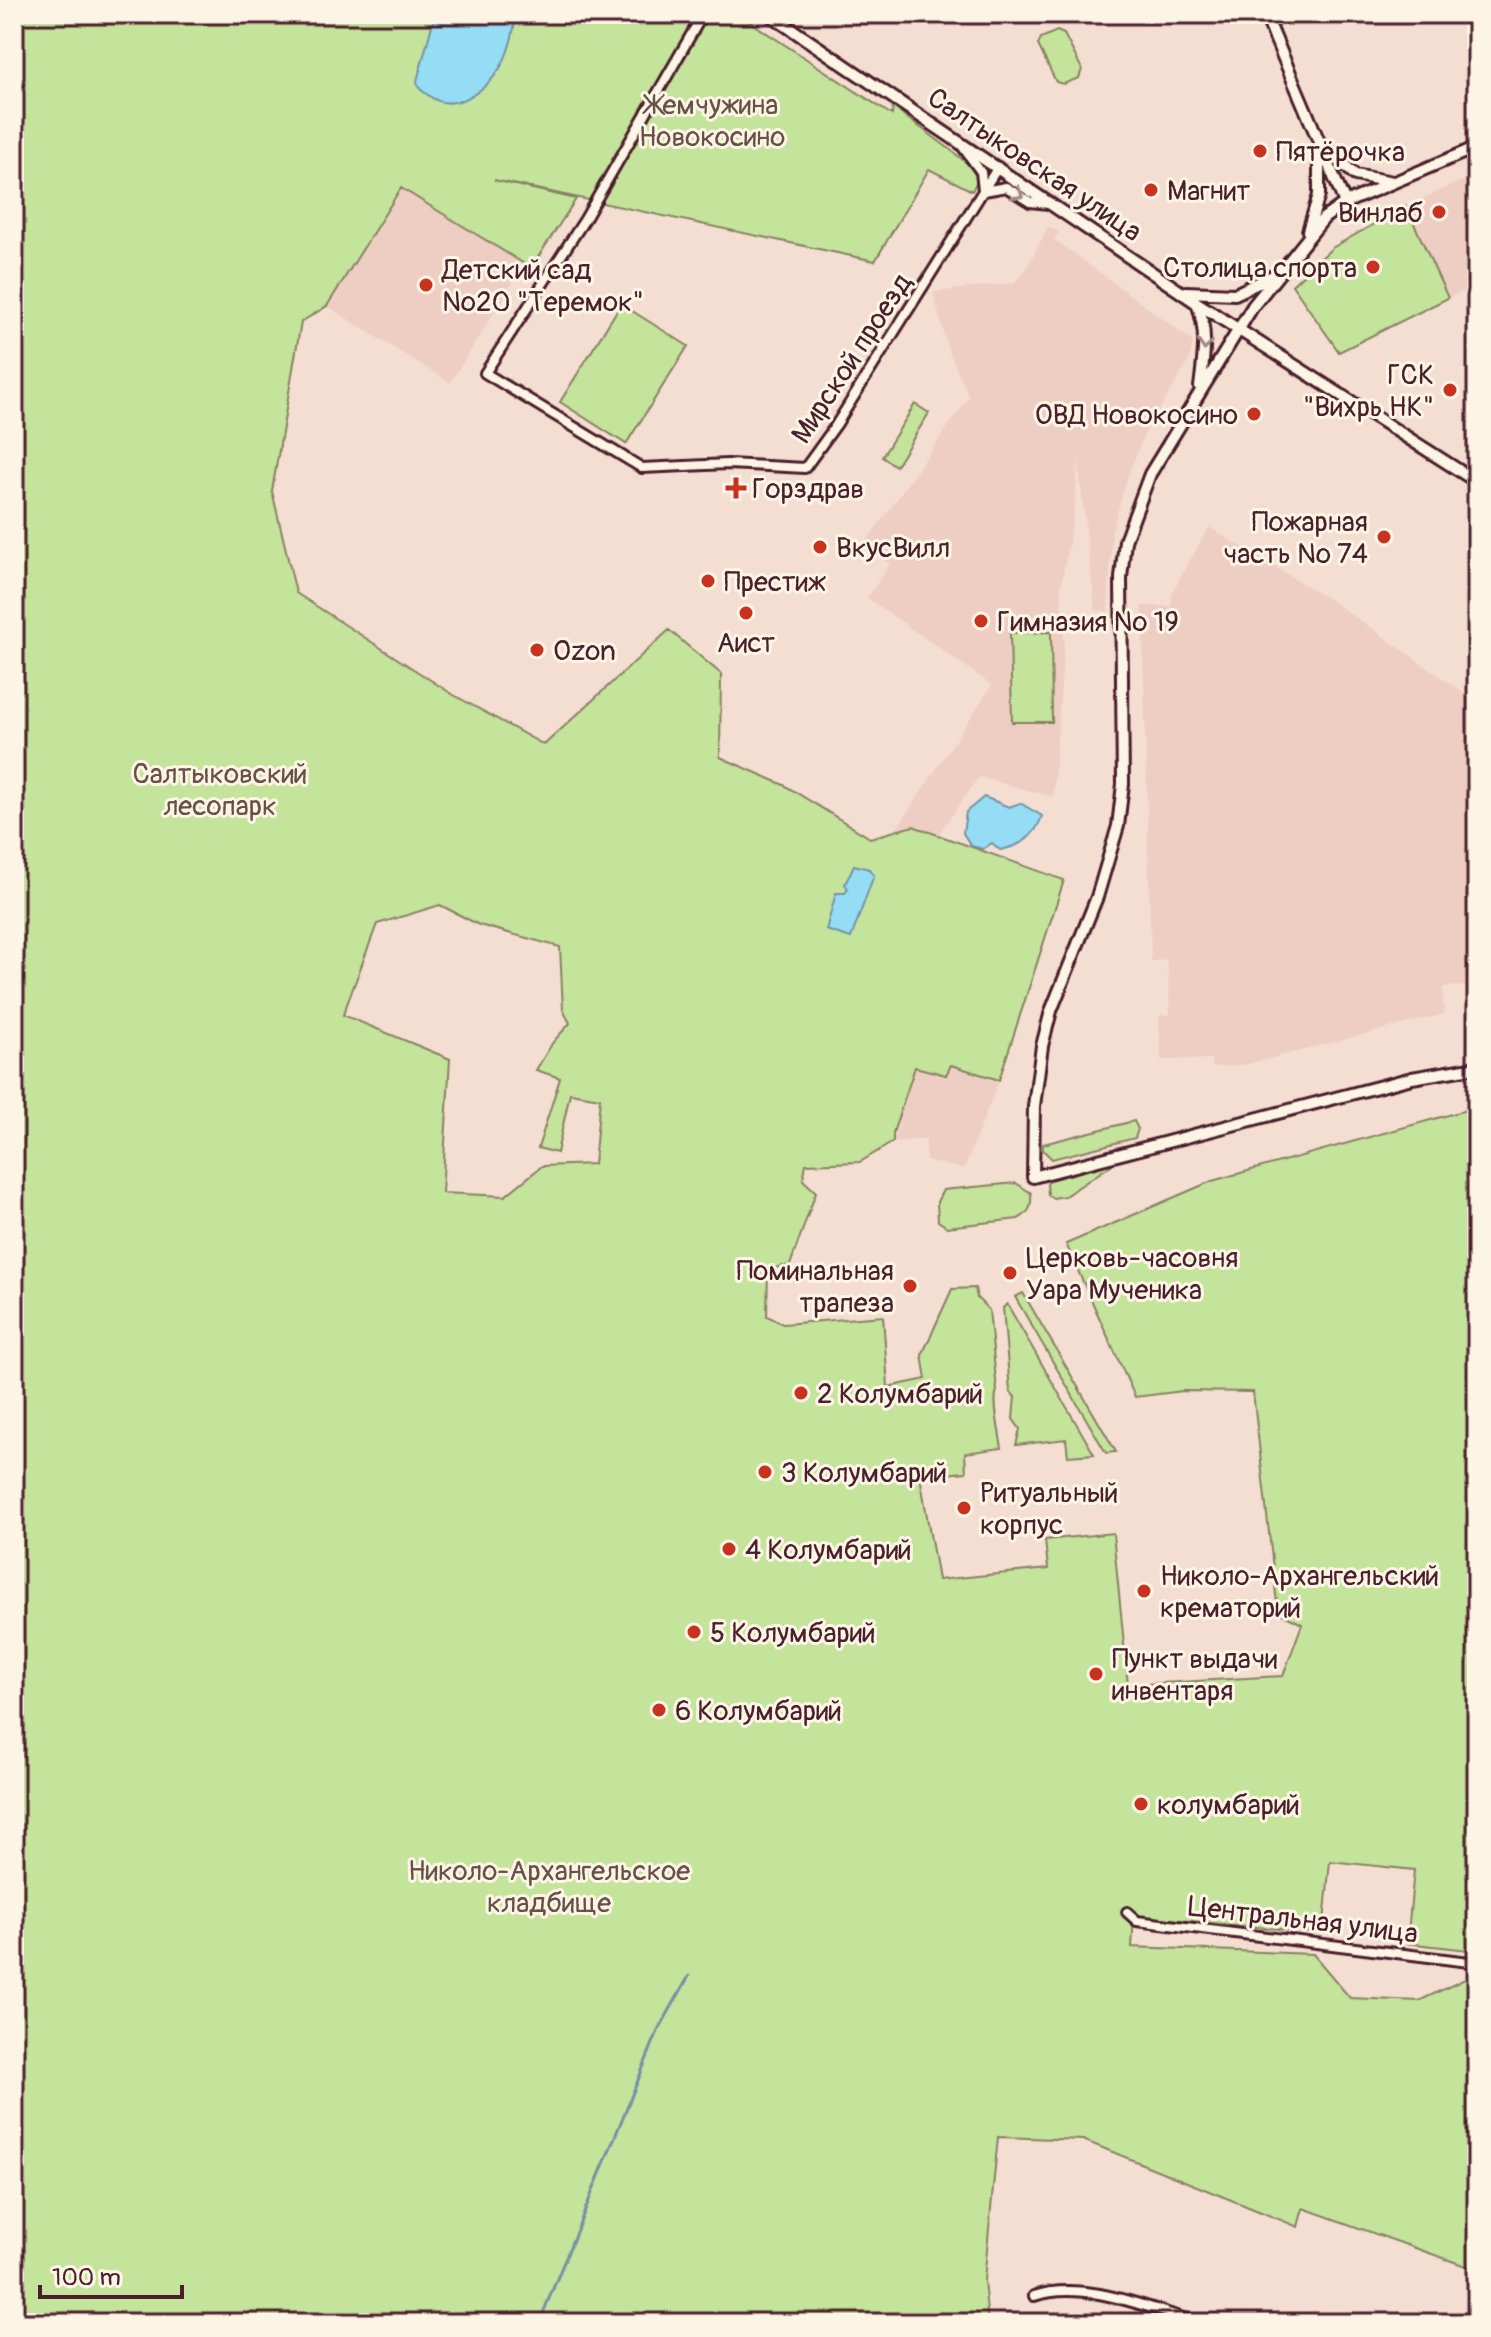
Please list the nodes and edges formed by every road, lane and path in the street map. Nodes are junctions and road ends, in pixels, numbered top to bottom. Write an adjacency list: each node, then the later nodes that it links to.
1 (703, 14): 9 (street, Мирской проезд)
2 (769, 14): 5 (street, Салтыковская улица)
3 (1265, 14): 4 (street)
4 (1316, 131): 8 (street); 10 (street); 12 (street)
5 (956, 139): 7 (street, Салтыковская улица); 9 (street)
6 (1477, 147): 8 (street)
7 (998, 167): 9 (street, Мирской проезд); 11 (street, Салтыковская улица)
8 (1395, 183): 10 (street)
9 (983, 191): 11 (street, one-way to 11)
10 (1345, 203): 12 (street)
11 (1053, 204): 14 (street, Салтыковская улица)
12 (1306, 237): 13 (street)
13 (1279, 273): 14 (street); 16 (street)
14 (1181, 292): 15 (street, Салтыковская улица)
15 (1197, 303): 16 (street, Салтыковская улица); 17 (street, one-way to 17)
16 (1239, 327): 17 (street); 18 (street, Салтыковская улица)
17 (1200, 389): 19 (street)
18 (1477, 482)
19 (1477, 1067)
20 (1127, 1912): 21 (street, Центральная улица)
21 (1477, 1963)
22 (1034, 2296): 23 (street)
23 (1200, 2323)

